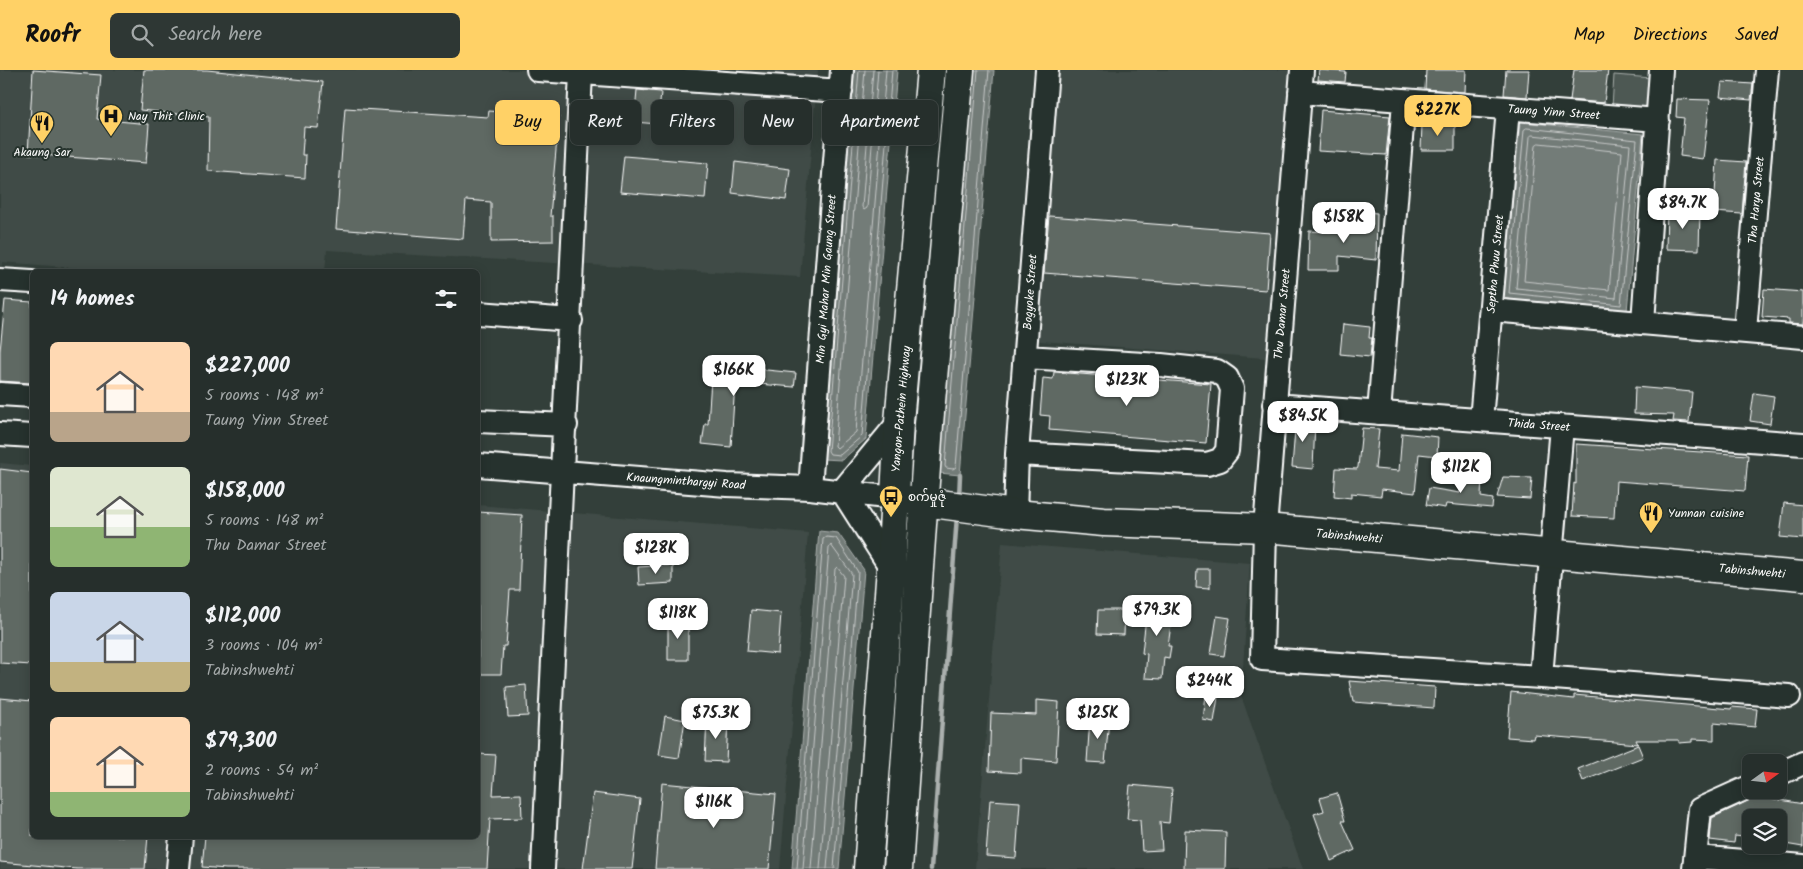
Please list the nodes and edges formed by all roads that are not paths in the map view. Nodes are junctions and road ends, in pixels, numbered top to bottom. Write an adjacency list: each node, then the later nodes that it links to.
1 (538, 70): 7 (street)
2 (931, 70): 28 (main road, Yangon-Pathein Highway)
3 (960, 70): 40 (main road)
4 (1047, 70): 21 (street, Bogyoke Street)
5 (1661, 70): 12 (street)
6 (1766, 70): 19 (street, Tha Harya Street)
7 (581, 73): 8 (street); 17 (street)
8 (842, 81): 37 (street, Min Gyi Mahar Min Gaung Street)
9 (1301, 81): 10 (street, Taung Yinn Street); 24 (street, Thu Damar Street)
10 (1404, 101): 11 (street, Taung Yinn Street); 25 (street)
11 (1508, 109): 12 (street, Taung Yinn Street); 15 (street, Septha Phuu Street)
12 (1658, 120): 18 (street)
13 (0, 280): 14 (street)
14 (30, 282)
15 (1491, 310): 18 (street); 26 (street, Septha Phuu Street)
16 (480, 313): 17 (street)
17 (571, 320): 29 (street)
18 (1642, 322): 19 (street)
19 (1745, 331): 20 (street)
20 (1803, 337)
21 (1024, 357): 34 (street, Bogyoke Street); 34 (street)
22 (0, 394): 23 (street)
23 (30, 396)
24 (1274, 405): 25 (street, Thida Street); 42 (street, Thu Damar Street)
25 (1379, 413): 26 (street, Thida Street)
26 (1481, 420): 30 (street, Thida Street)
27 (480, 421): 29 (street)
28 (900, 422): 38 (street); 39 (main road, Yangon-Pathein Highway)
29 (566, 425): 36 (street)
30 (1562, 426): 33 (street, Thida Street); 43 (street)
31 (0, 434): 32 (street)
32 (30, 436)
33 (1803, 444)
34 (1016, 454): 41 (street, Bogyoke Street)
35 (480, 465): 36 (street, Knaungminthargyi Road)
36 (564, 472): 37 (street, Knaungminthargyi Road); 55 (street)
37 (810, 488): 38 (street, Knaungminthargyi Road)
38 (842, 491): 39 (street, Knaungminthargyi Road); 44 (street)
39 (894, 498): 40 (main road, Tabinshwehti); 44 (main road, Yangon-Pathein Highway)
40 (924, 501): 41 (main road, Tabinshwehti); 57 (main road)
41 (1015, 514): 42 (main road, Tabinshwehti)
42 (1265, 528): 43 (main road, Tabinshwehti); 46 (street, Thu Damar Street)
43 (1552, 553): 45 (main road, Tabinshwehti); 46 (street)
44 (892, 568): 56 (main road, Yangon-Pathein Highway)
45 (1803, 576)
46 (1541, 677): 47 (street)
47 (1789, 696)
48 (1803, 763): 49 (street)
49 (1788, 770)
50 (1742, 790): 52 (street)
51 (182, 839): 54 (street)
52 (1695, 863): 53 (street)
53 (1803, 866)
54 (178, 869)
55 (543, 869)
56 (868, 869)
57 (898, 869)

